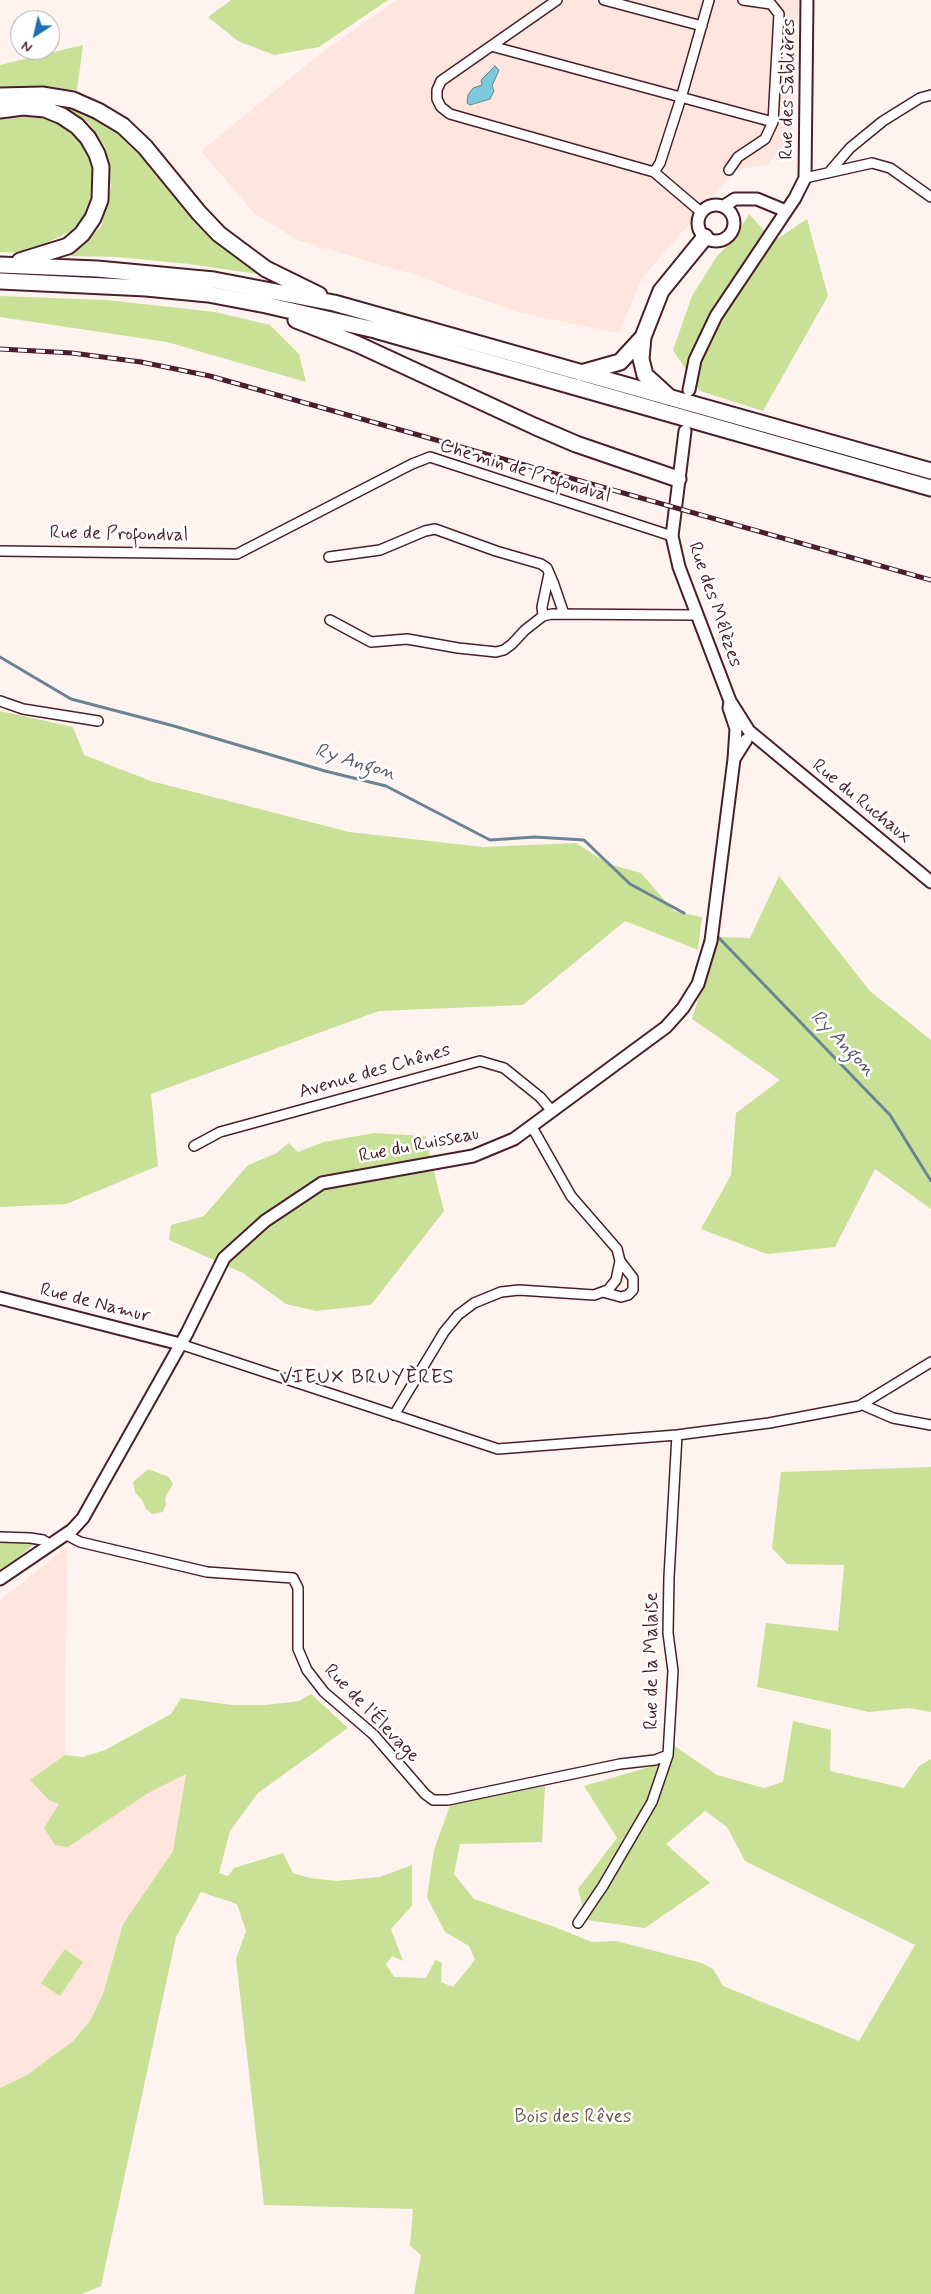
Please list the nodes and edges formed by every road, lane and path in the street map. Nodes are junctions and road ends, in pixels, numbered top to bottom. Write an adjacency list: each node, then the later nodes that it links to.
1 (557, 0): 7 (street)
2 (604, 0): 6 (street)
3 (709, 0): 6 (street)
4 (743, 0): 12 (street)
5 (808, 0): 16 (street, Rue des Sablières)
6 (702, 26): 10 (street)
7 (491, 46): 10 (street); 15 (street)
8 (931, 95): 14 (street)
9 (0, 96): 26 (highway)
10 (681, 98): 12 (street); 15 (street)
11 (0, 110): 24 (highway)
12 (773, 122): 13 (street)
13 (729, 170)
14 (831, 170): 16 (street); 17 (street)
15 (654, 172): 20 (street)
16 (805, 178): 21 (street)
17 (931, 197)
18 (747, 199): 19 (street); 21 (street); 22 (street)
19 (724, 206): 20 (street); 22 (street)
20 (701, 212): 23 (street)
21 (786, 212): 30 (street)
22 (733, 216): 23 (street)
23 (705, 237): 28 (highway)
24 (4, 265): 26 (highway)
25 (0, 281): 27 (highway)
26 (334, 303): 29 (highway)
27 (266, 305): 34 (highway); 35 (highway)
28 (643, 337): 29 (highway); 31 (highway)
29 (580, 373): 31 (highway)
30 (689, 390)
31 (671, 398): 33 (highway)
32 (685, 431): 34 (street, Rue des Mélèzes)
33 (931, 472)
34 (678, 479): 36 (street, Rue des Mélèzes)
35 (931, 488)
36 (672, 536): 38 (street, Chemin de Profondval); 42 (street, Rue des Mélèzes)
37 (0, 551): 38 (street, Rue de Profondval)
38 (237, 554)
39 (329, 557): 40 (street)
40 (549, 574): 41 (street); 43 (street)
41 (564, 614): 42 (street); 43 (street)
42 (696, 615): 47 (street, Rue des Mélèzes)
43 (543, 616): 44 (street)
44 (330, 620)
45 (0, 701): 46 (street)
46 (98, 721)
47 (743, 733): 48 (street, Rue du Ruchaux); 49 (street, Rue des Mélèzes)
48 (931, 882)
49 (711, 941): 50 (street, Rue du Ruisseau)
50 (552, 1112): 51 (street, Rue du Ruisseau); 52 (street, Avenue des Chênes)
51 (532, 1126): 53 (street); 56 (street, Rue du Ruisseau)
52 (194, 1146)
53 (620, 1261): 54 (street); 54 (street)
54 (603, 1292): 59 (street)
55 (0, 1298): 56 (street, Rue de Namur)
56 (180, 1344): 59 (street); 62 (street, Rue du Ruisseau)
57 (931, 1362): 58 (street)
58 (863, 1405): 60 (street); 61 (street)
59 (394, 1415): 61 (street)
60 (931, 1425)
61 (677, 1435): 66 (street, Rue de la Malaise)
62 (66, 1534): 64 (street, Rue du Ruisseau); 66 (street, Rue de l'Élevage)
63 (0, 1537): 64 (street)
64 (52, 1545): 65 (street, Rue du Ruisseau)
65 (0, 1579)
66 (668, 1755): 67 (street, Rue de la Malaise)
67 (578, 1923)

